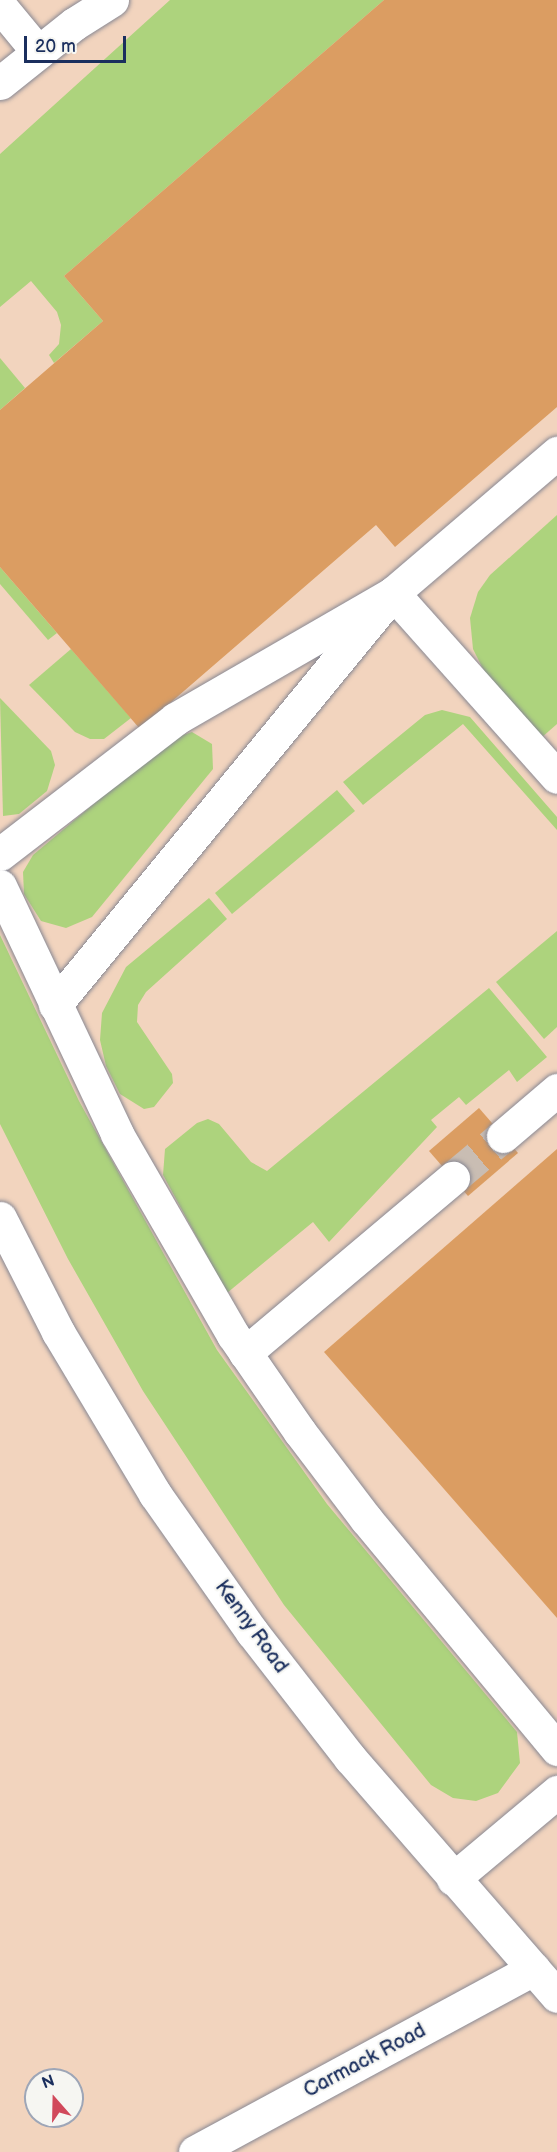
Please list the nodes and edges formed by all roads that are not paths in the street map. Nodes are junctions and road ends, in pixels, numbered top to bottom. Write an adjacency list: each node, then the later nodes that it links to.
1 (112, 0): 3 (main road)
2 (0, 6): 3 (main road)
3 (38, 52): 4 (main road)
4 (0, 83)
5 (557, 453): 6 (main road)
6 (393, 593): 7 (main road); 8 (main road); 10 (main road)
7 (557, 777)
8 (0, 854)
9 (0, 886): 10 (main road)
10 (55, 1005): 15 (main road)
11 (557, 1090): 12 (main road)
12 (503, 1136)
13 (453, 1178): 15 (main road)
14 (0, 1218): 18 (main road, Kenny Road)
15 (245, 1353): 16 (main road)
16 (557, 1749)
17 (557, 1792): 18 (main road)
18 (453, 1879): 19 (main road, Kenny Road)
19 (534, 1969): 20 (main road, Kenny Road); 21 (main road, Carmack Road)
20 (557, 1996)
21 (195, 2152)

